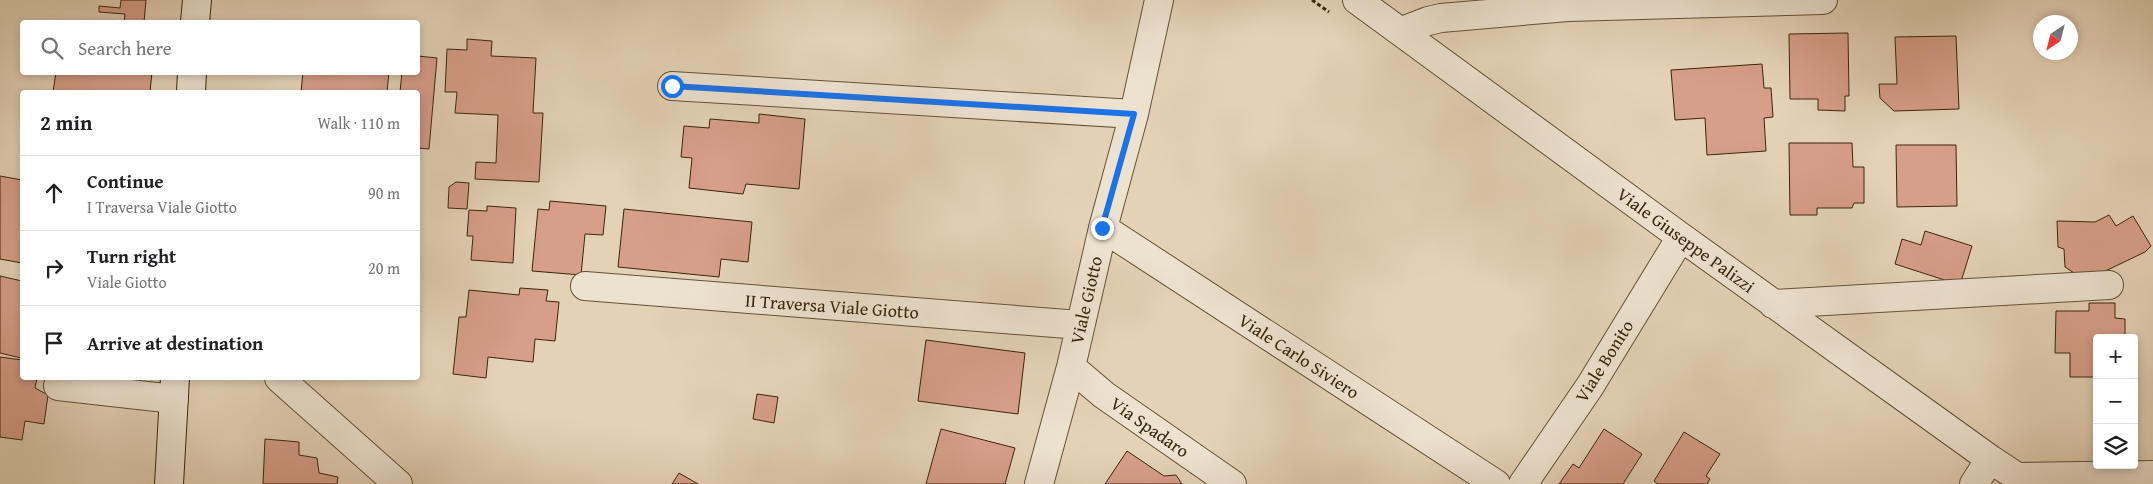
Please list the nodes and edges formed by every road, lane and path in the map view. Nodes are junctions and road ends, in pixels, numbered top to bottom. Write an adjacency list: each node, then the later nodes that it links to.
1 (197, 0): 5 (street)
2 (1159, 0): 10 (street, Viale Giotto)
3 (1357, 0): 6 (street, Viale Giuseppe Palizzi)
4 (1823, 0): 6 (street)
5 (195, 20)
6 (1402, 31): 12 (street, Viale Giuseppe Palizzi)
7 (192, 75): 9 (street)
8 (672, 86): 10 (street)
9 (191, 90)
10 (1134, 114): 11 (street, Viale Giotto)
11 (1102, 228): 16 (street, Viale Giotto); 28 (street, Viale Carlo Siviero)
12 (1681, 237): 15 (street, Viale Giuseppe Palizzi); 29 (street, Viale Bonito)
13 (2108, 285): 15 (street)
14 (585, 286): 16 (street, II Traversa Viale Giotto)
15 (1773, 304): 21 (street, Viale Giuseppe Palizzi)
16 (1080, 325): 17 (street, Viale Giotto)
17 (1071, 367): 26 (street, Viale Giotto); 27 (street, Via Spadaro)
18 (282, 380): 25 (street)
19 (58, 386): 20 (street)
20 (174, 388): 24 (street)
21 (1990, 460): 23 (street, Viale Giuseppe Palizzi); 30 (street)
22 (2153, 475): 23 (street, Viale Giuseppe Palizzi)
23 (2023, 480)
24 (169, 484)
25 (398, 484)
26 (1039, 484)
27 (1232, 484)
28 (1496, 484)
29 (1523, 484)
30 (1974, 484)

